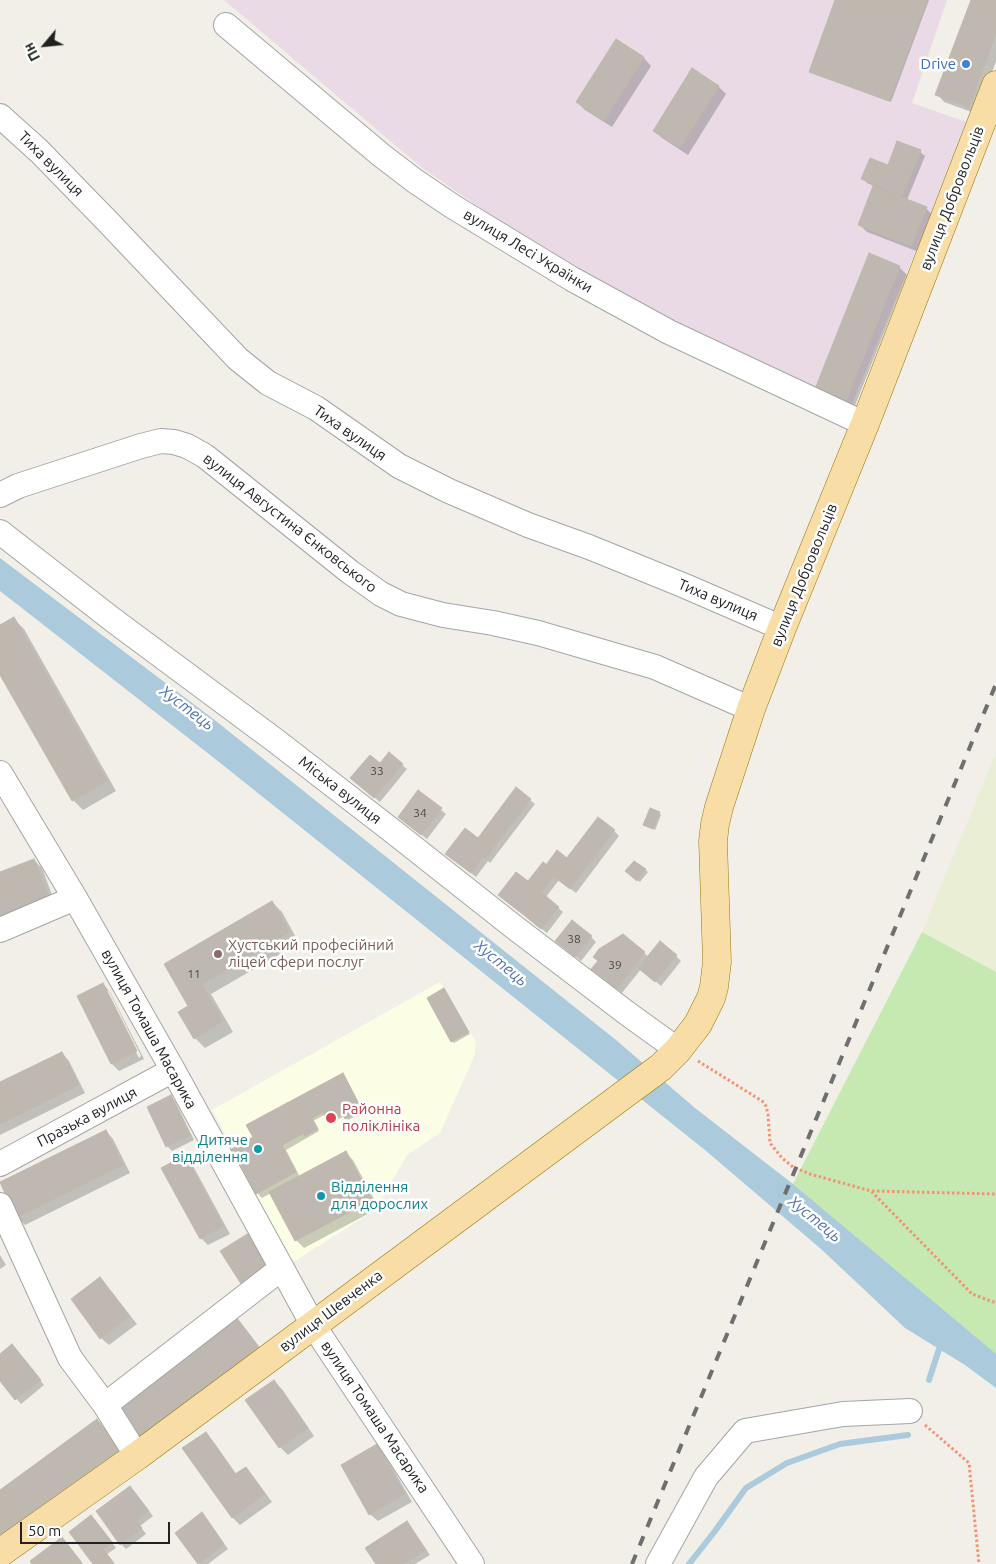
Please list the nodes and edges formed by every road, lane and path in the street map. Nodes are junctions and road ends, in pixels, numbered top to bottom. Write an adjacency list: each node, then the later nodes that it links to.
1 (226, 25): 4 (street, вулиця Лесі Українки)
2 (996, 85): 4 (main road, вулиця Добровольців)
3 (0, 116): 7 (street, Тиха вулиця)
4 (865, 424): 7 (main road, вулиця Добровольців)
5 (0, 494): 8 (street, вулиця Августина Єнковського)
6 (0, 532): 12 (street, Міська вулиця)
7 (782, 628): 8 (main road, вулиця Добровольців)
8 (751, 709): 12 (main road, вулиця Добровольців)
9 (0, 773): 10 (street, вулиця Томаша Масарика)
10 (75, 898): 11 (street); 13 (street, вулиця Томаша Масарика)
11 (0, 930)
12 (669, 1058): 15 (path); 20 (main road, вулиця Шевченка)
13 (173, 1070): 14 (street, Празька вулиця); 18 (street, вулиця Томаша Масарика)
14 (0, 1164)
15 (871, 1191): 16 (path); 19 (path)
16 (996, 1194)
17 (0, 1205): 21 (street)
18 (282, 1268): 20 (street, вулиця Томаша Масарика); 21 (street)
19 (996, 1303)
20 (313, 1325): 23 (main road, вулиця Шевченка); 25 (street, вулиця Томаша Масарика)
21 (105, 1405): 23 (street)
22 (910, 1411): 26 (street); 27 (path)
23 (137, 1456): 24 (main road, вулиця Шевченка)
24 (0, 1553)
25 (472, 1564)
26 (658, 1564)
27 (979, 1564)

